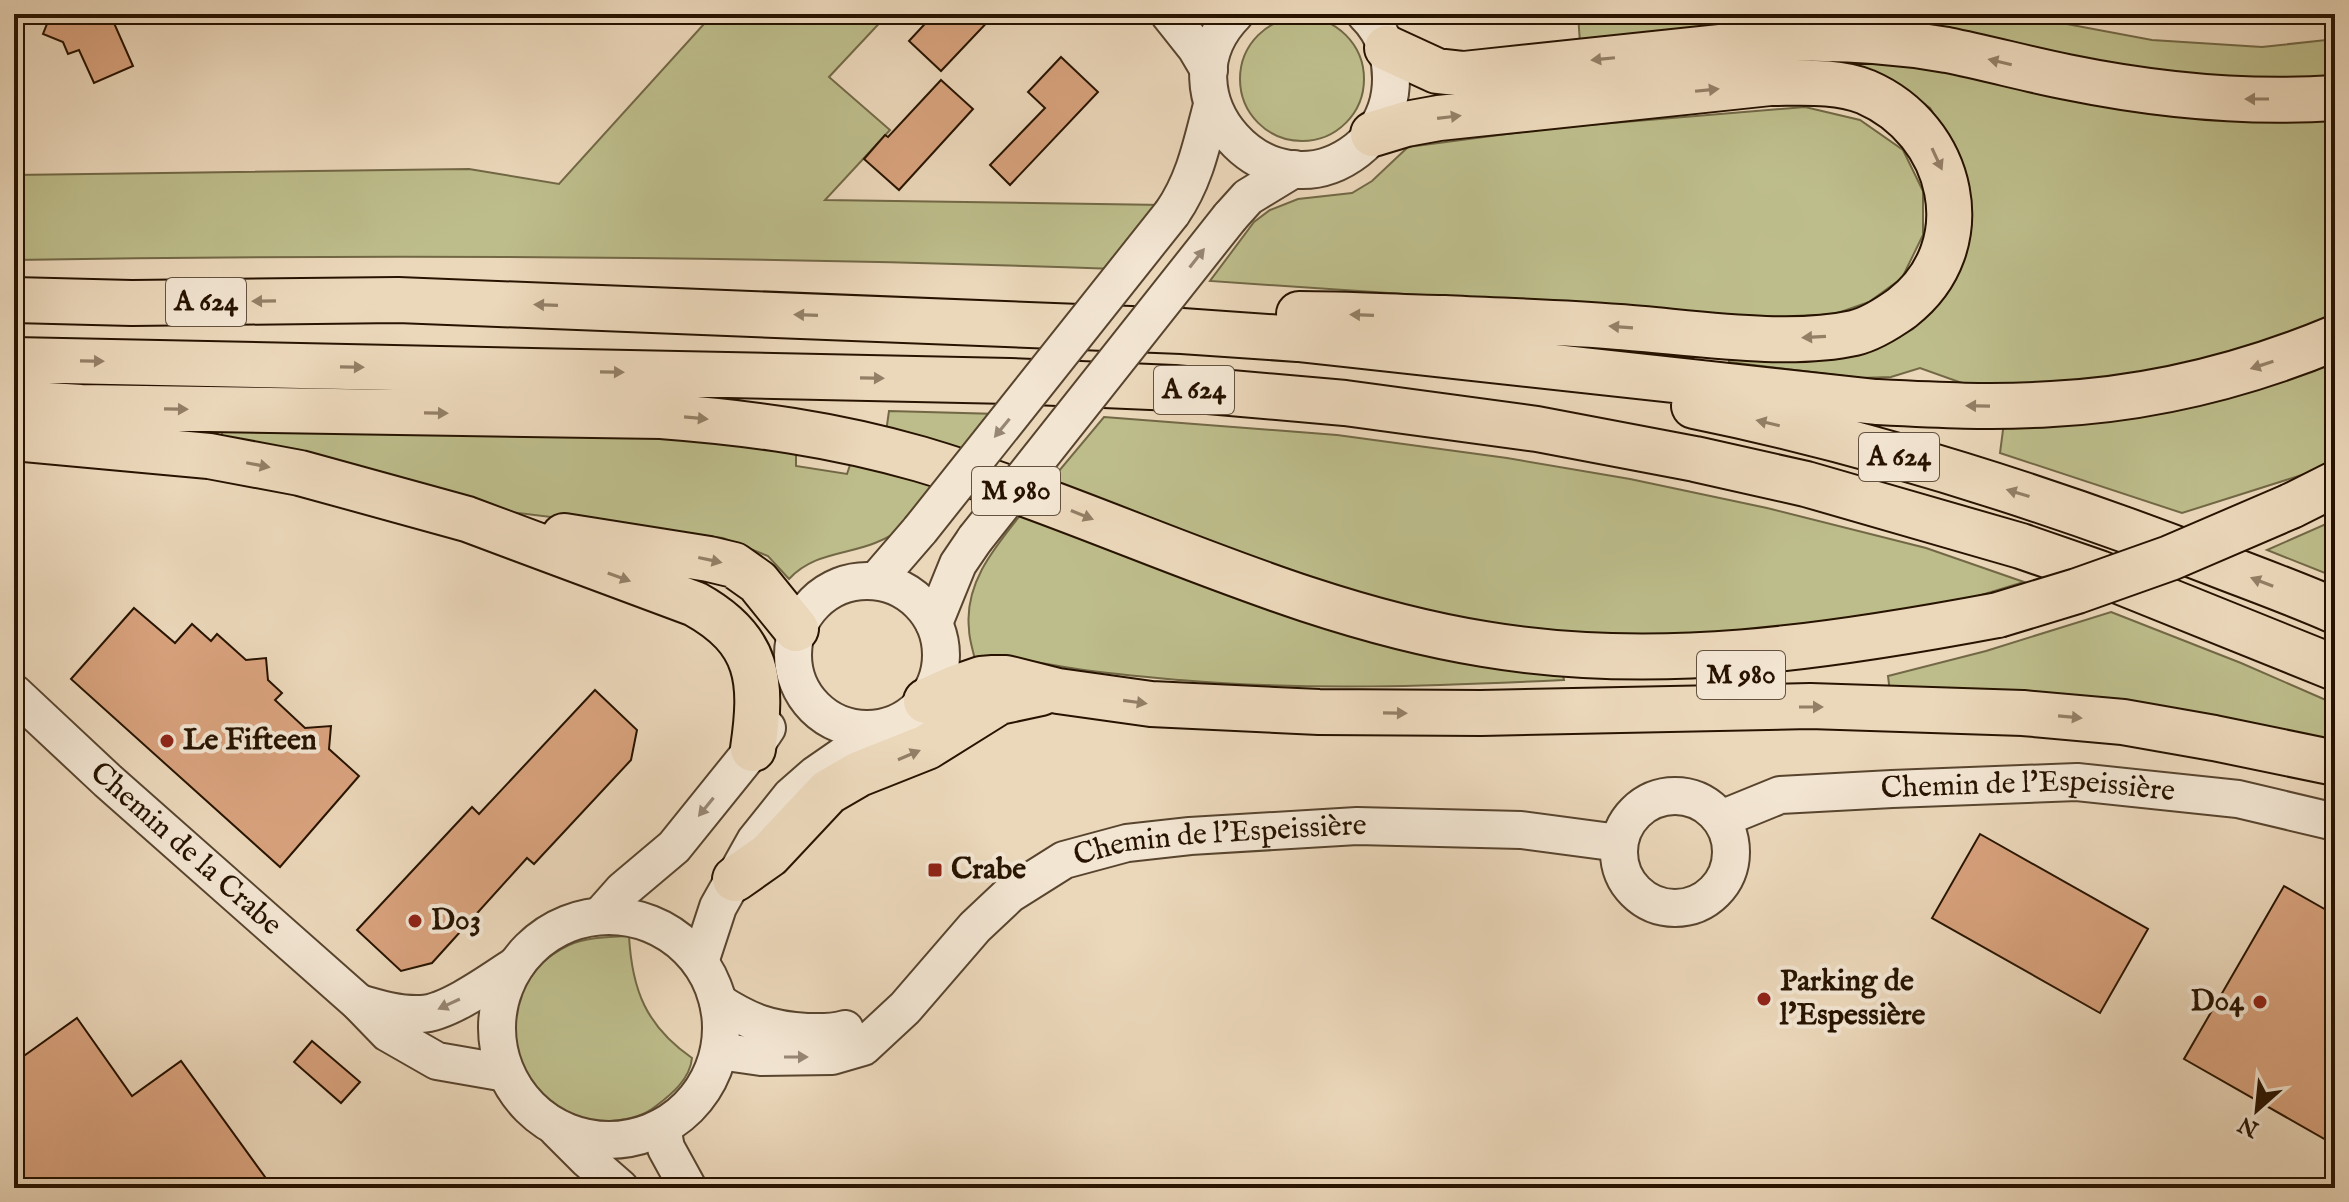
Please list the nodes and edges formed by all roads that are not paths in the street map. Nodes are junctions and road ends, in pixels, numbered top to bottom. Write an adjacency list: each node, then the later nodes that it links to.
1 (1169, 14): 4 (street)
2 (1235, 14): 4 (street)
3 (1376, 31): 5 (highway, one-way to 3); 6 (street)
4 (1211, 87): 7 (street); 17 (street, one-way to 17, bridge)
5 (2335, 98)
6 (1373, 134): 7 (street); 9 (highway, one-way to 9)
7 (1294, 169): 20 (street, one-way to 7, bridge)
8 (14, 300): 9 (highway, A 624, one-way to 8)
9 (940, 320): 11 (highway, A 624)
10 (2335, 338): 11 (highway, one-way to 11)
11 (1448, 356): 18 (highway, A 624, one-way to 11)
12 (14, 360): 22 (highway, A 624, one-way to 22)
13 (14, 403): 19 (highway, M 980, one-way to 19)
14 (14, 438): 16 (highway, one-way to 16)
15 (2335, 484): 19 (highway, M 980, bridge)
16 (467, 519): 21 (highway, one-way to 21); 29 (highway, one-way to 29)
17 (876, 581): 20 (street); 21 (street)
18 (2335, 611)
19 (1998, 615): 27 (highway, M 980)
20 (934, 623): 26 (street)
21 (796, 629): 23 (street)
22 (2335, 668)
23 (794, 672): 28 (street); 29 (street)
24 (1058, 691): 26 (highway); 27 (highway, one-way to 27); 34 (highway, one-way to 24)
25 (14, 693): 39 (street, Chemin de la Crabe)
26 (926, 701): 28 (street)
27 (1481, 713): 30 (highway, one-way to 30)
28 (873, 730): 34 (street)
29 (753, 749): 35 (street, one-way to 35)
30 (2335, 763)
31 (1721, 819): 32 (street, Chemin de l'Espeissière); 33 (street); 33 (street)
32 (2335, 822)
33 (1619, 843): 40 (street, Chemin de l'Espeissière)
34 (735, 879): 36 (street)
35 (600, 916): 36 (street); 37 (street)
36 (700, 962): 38 (street)
37 (516, 965): 39 (street, Chemin de la Crabe, one-way to 39); 42 (street)
38 (718, 1002): 40 (street); 41 (street)
39 (359, 1003): 42 (street, Chemin de la Crabe)
40 (889, 1023): 41 (street, Chemin de l'Espeissière, one-way to 40)
41 (719, 1051): 44 (street)
42 (506, 1073): 43 (street)
43 (553, 1125): 44 (street); 45 (street)
44 (662, 1127): 46 (street)
45 (620, 1188)
46 (688, 1188)

